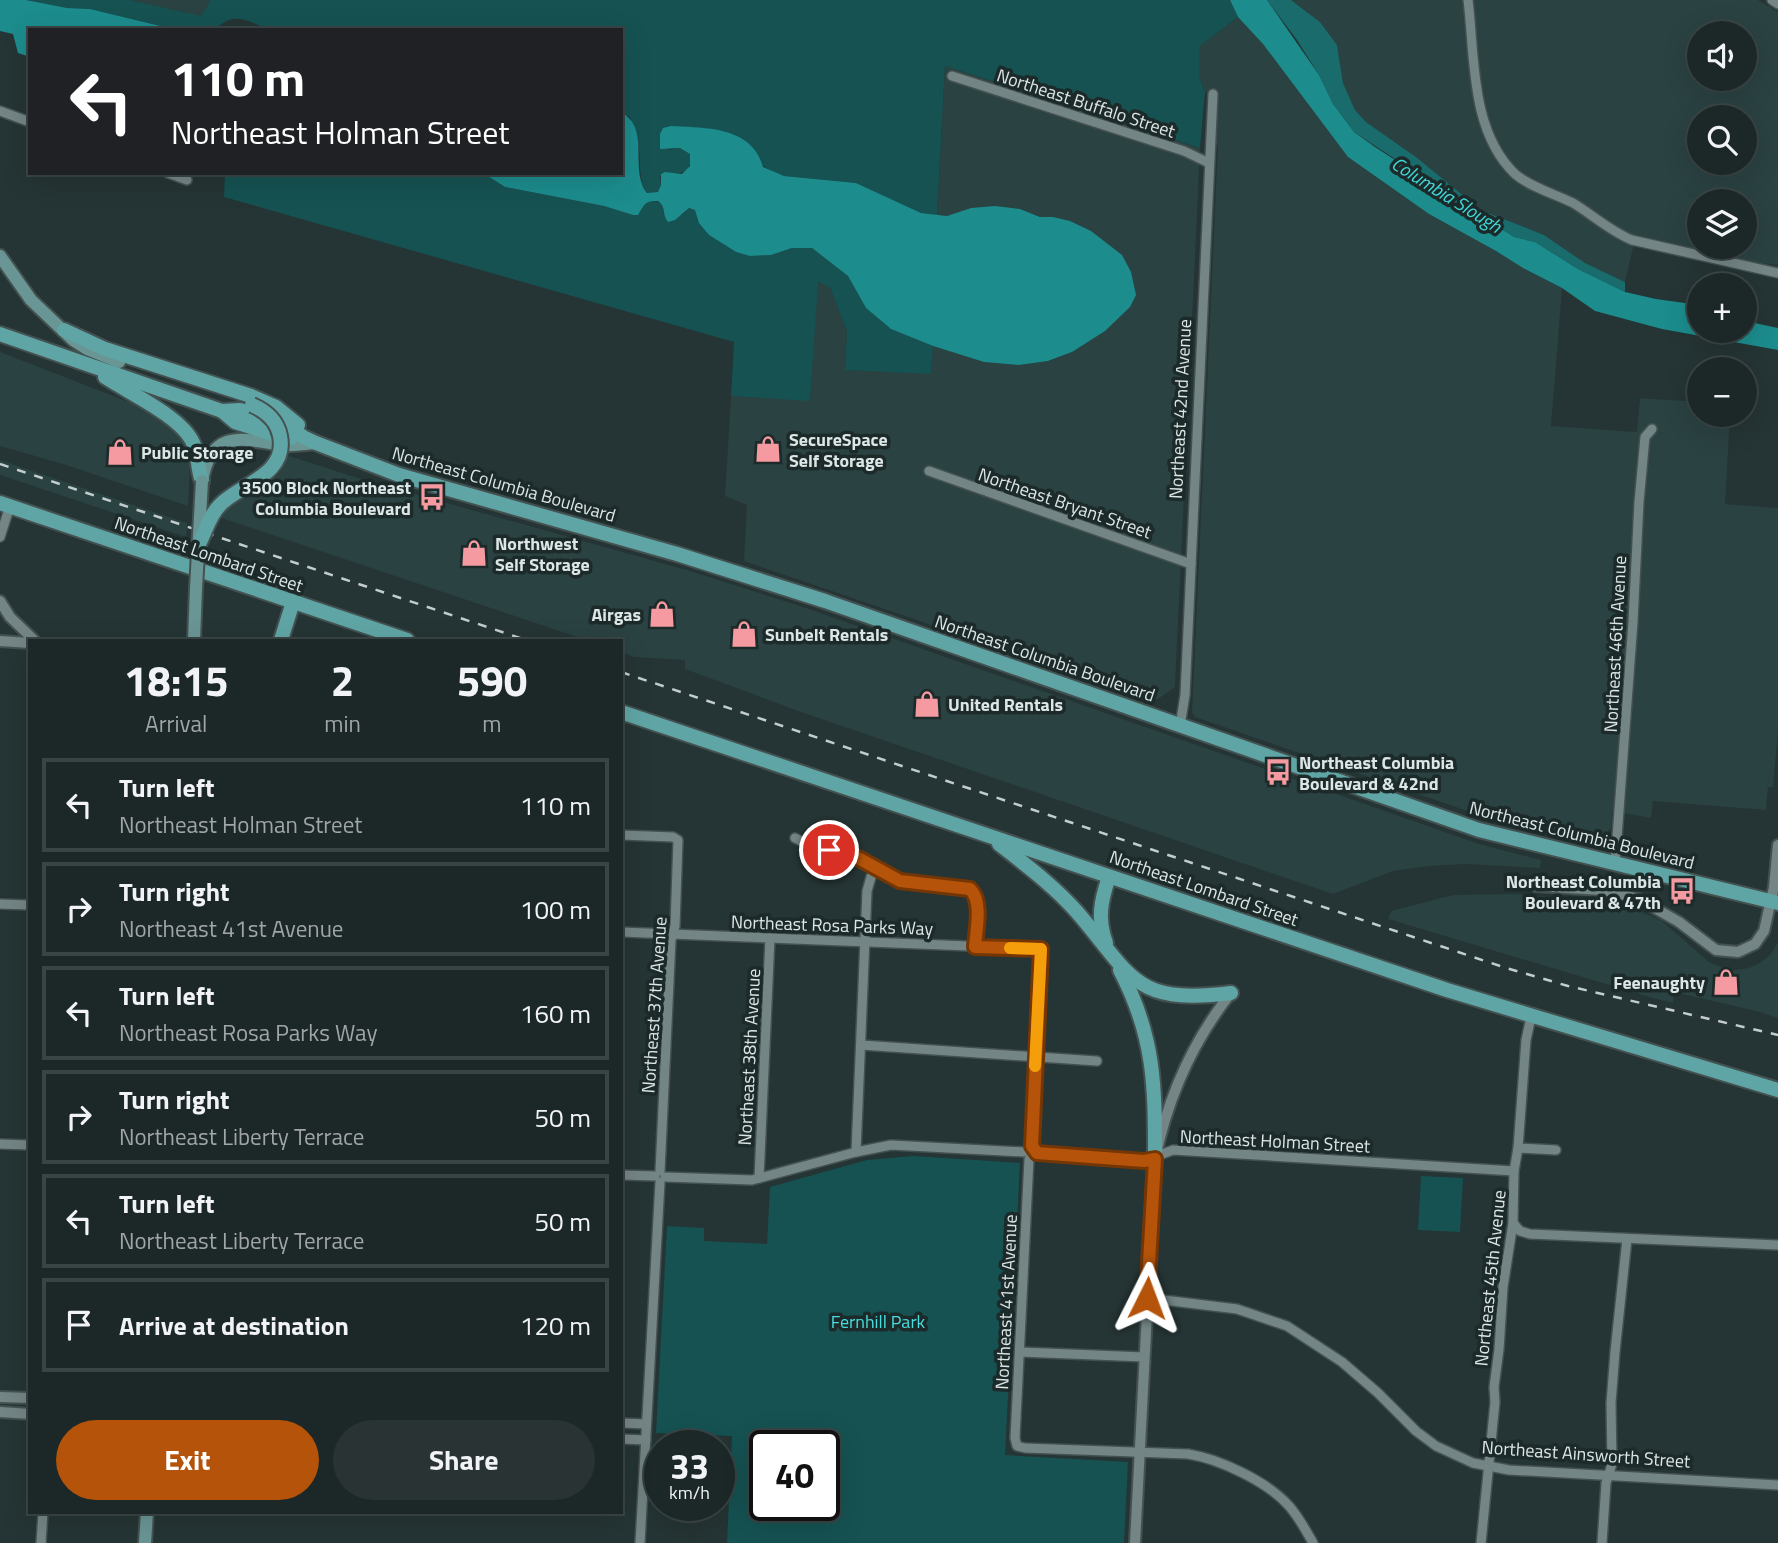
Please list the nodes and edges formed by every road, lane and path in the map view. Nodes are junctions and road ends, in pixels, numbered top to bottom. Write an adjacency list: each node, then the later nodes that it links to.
1 (1468, 0): 12 (street)
2 (1772, 0): 3 (street)
3 (1778, 4)
4 (952, 76): 8 (street, Northeast Buffalo Street)
5 (1213, 94): 8 (street, Northeast 42nd Avenue)
6 (0, 111): 7 (street)
7 (28, 121)
8 (1209, 163): 24 (street, Northeast 42nd Avenue)
9 (173, 175): 10 (street)
10 (187, 180)
11 (0, 256): 13 (main road)
12 (1778, 273)
13 (64, 330): 15 (main road); 18 (main road)
14 (0, 334): 16 (main road, Northeast Columbia Boulevard)
15 (118, 362): 16 (main road); 23 (main road, bridge)
16 (87, 365): 18 (main road, Northeast Columbia Boulevard); 20 (main road)
17 (1652, 429): 39 (street, Northeast 46th Avenue)
18 (309, 440): 20 (main road); 34 (main road, Northeast Columbia Boulevard)
19 (929, 471): 24 (street, Northeast Bryant Street)
20 (202, 481): 23 (main road, bridge)
21 (5, 505): 22 (street); 26 (main road, Northeast Lombard Street)
22 (0, 537)
23 (199, 544): 28 (main road, bridge)
24 (1191, 564): 34 (street, Northeast 42nd Avenue)
25 (0, 601): 27 (street)
26 (293, 602): 29 (main road); 30 (main road, Northeast Lombard Street)
27 (29, 639)
28 (194, 639)
29 (281, 639)
30 (404, 639)
31 (0, 641): 32 (street)
32 (28, 642)
33 (623, 713): 36 (main road, Northeast Lombard Street)
34 (1180, 726): 39 (main road, Northeast Columbia Boulevard)
35 (623, 835): 47 (street, Northeast 37th Avenue)
36 (990, 837): 41 (main road, Northeast Lombard Street); 52 (main road)
37 (795, 838): 40 (street)
38 (1778, 845): 43 (street)
39 (1615, 864): 43 (main road, Northeast Columbia Boulevard)
40 (876, 869): 49 (street); 50 (street)
41 (1110, 877): 52 (main road); 54 (main road, Northeast Lombard Street)
42 (1536, 886): 43 (street)
43 (1774, 902)
44 (0, 904): 45 (street)
45 (28, 905)
46 (623, 932): 47 (street, Northeast Rosa Parks Way)
47 (673, 934): 48 (street, Northeast Rosa Parks Way); 68 (street, Northeast 37th Avenue)
48 (770, 938): 49 (street, Northeast Rosa Parks Way); 69 (street, Northeast 38th Avenue)
49 (865, 942): 50 (street, Northeast Rosa Parks Way); 55 (street)
50 (975, 947): 51 (street, Northeast Rosa Parks Way)
51 (1041, 949): 56 (street, Northeast 41st Avenue)
52 (1114, 960): 53 (main road); 65 (main road)
53 (1231, 993): 65 (street)
54 (1531, 1017): 58 (main road, Northeast Lombard Street); 61 (street, Northeast 45th Avenue)
55 (861, 1045): 56 (street); 63 (street)
56 (1036, 1057): 57 (street); 64 (street, Northeast 41st Avenue)
57 (1097, 1061)
58 (1778, 1090)
59 (0, 1144): 60 (street)
60 (28, 1145)
61 (1518, 1148): 62 (street); 66 (street, Northeast 45th Avenue)
62 (1556, 1150)
63 (856, 1152): 64 (street, Northeast Holman Street); 69 (street, Northeast Holman Street)
64 (1031, 1153): 65 (street, Northeast Holman Street); 74 (street, Northeast 41st Avenue)
65 (1155, 1159): 66 (street, Northeast Holman Street); 73 (street)
66 (1514, 1171): 70 (street, Northeast 45th Avenue)
67 (623, 1175): 68 (street, Northeast Holman Street)
68 (660, 1176): 69 (street, Northeast Holman Street); 81 (street, Northeast 37th Avenue)
69 (759, 1178)
70 (1513, 1223): 71 (street); 86 (street, Northeast 45th Avenue)
71 (1627, 1239): 72 (street); 88 (street)
72 (1778, 1245)
73 (1147, 1298): 75 (street); 86 (street, Northeast Ainsworth Street)
74 (1020, 1352): 75 (street); 85 (street, Northeast 41st Avenue)
75 (1144, 1357): 85 (street)
76 (0, 1397): 77 (street)
77 (28, 1398)
78 (0, 1412): 79 (street)
79 (28, 1414)
80 (623, 1423): 81 (street)
81 (646, 1424): 82 (street, Northeast 37th Avenue)
82 (646, 1430)
83 (623, 1439): 84 (street)
84 (644, 1440)
85 (1140, 1452): 95 (street); 96 (street)
86 (1488, 1467): 88 (street, Northeast Ainsworth Street); 97 (street, Northeast 45th Avenue)
87 (644, 1474): 94 (street, Northeast 37th Avenue)
88 (1608, 1476): 89 (street, Northeast Ainsworth Street); 98 (street)
89 (1778, 1485)
90 (43, 1514): 92 (street)
91 (147, 1514): 93 (main road)
92 (41, 1543)
93 (145, 1543)
94 (640, 1543)
95 (1135, 1543)
96 (1313, 1543)
97 (1481, 1543)
98 (1602, 1543)

